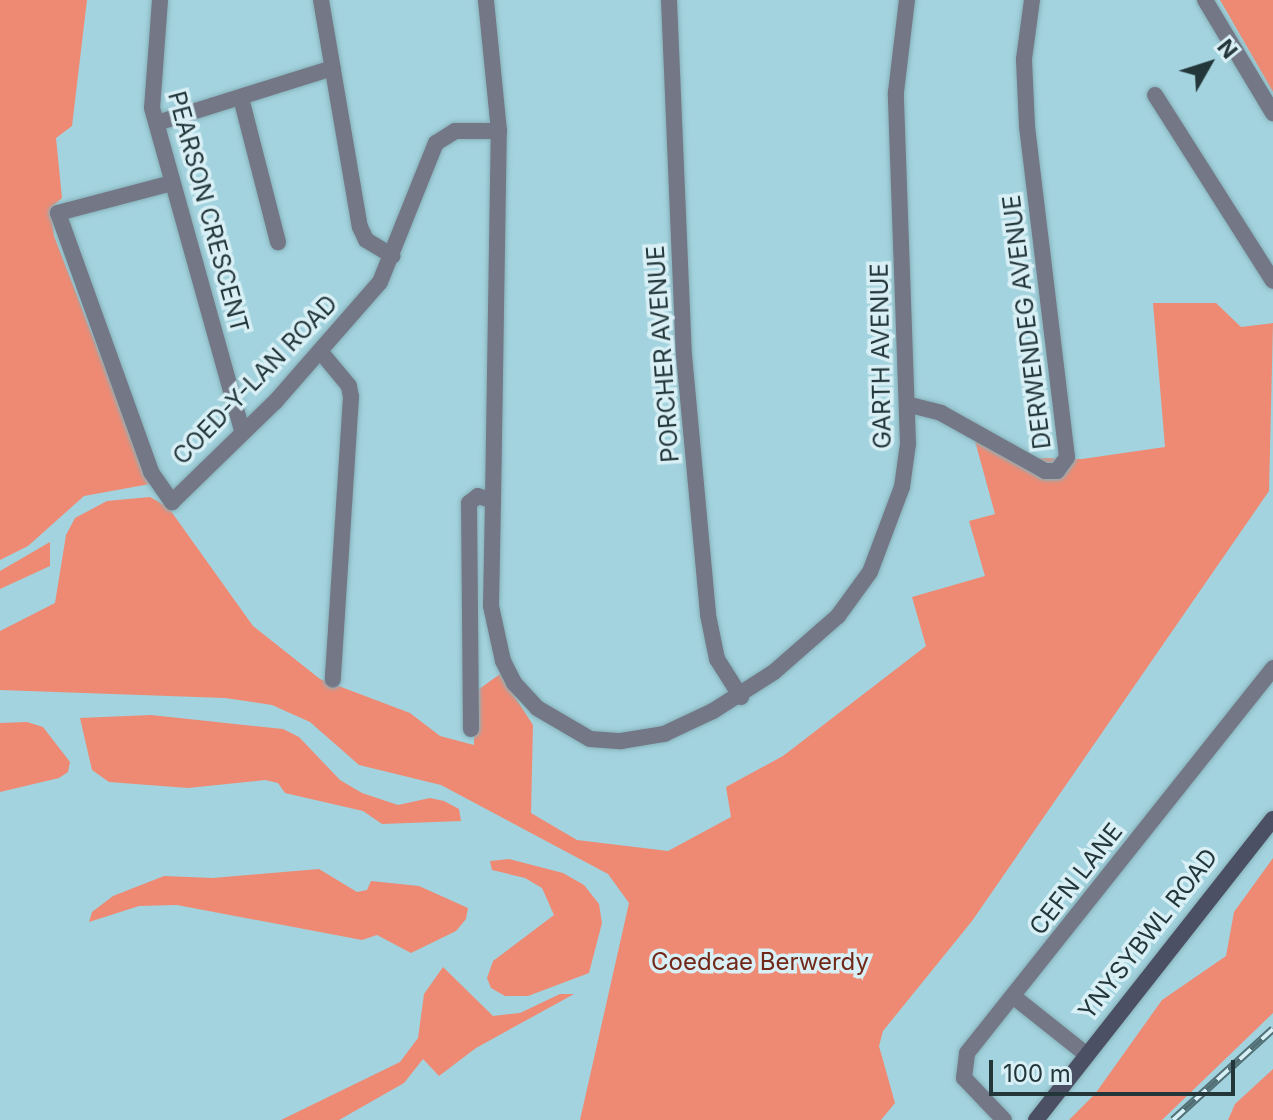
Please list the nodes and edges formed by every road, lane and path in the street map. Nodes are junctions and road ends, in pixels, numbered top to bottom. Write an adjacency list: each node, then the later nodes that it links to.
1 (160, 0): 12 (street, PEARSON CRESCENT)
2 (321, 0): 8 (street)
3 (486, 0): 13 (street)
4 (669, 0): 24 (street, PORCHER AVENUE)
5 (907, 0): 19 (street, GARTH AVENUE)
6 (1032, 0): 19 (street, DERWENDEG AVENUE)
7 (1205, 0): 11 (street)
8 (333, 68): 10 (street); 16 (street)
9 (1155, 95): 17 (street)
10 (241, 98): 12 (street); 15 (street)
11 (1273, 113)
12 (157, 123): 14 (street, PEARSON CRESCENT)
13 (499, 131): 16 (street, COED-Y-LAN ROAD); 21 (street)
14 (172, 183): 20 (street, PEARSON CRESCENT); 20 (street, COED-Y-LAN ROAD)
15 (278, 242)
16 (393, 256): 18 (street, COED-Y-LAN ROAD)
17 (1273, 281)
18 (320, 351): 20 (street, COED-Y-LAN ROAD); 23 (street)
19 (910, 405): 24 (street, GARTH AVENUE)
20 (243, 433)
21 (493, 501): 24 (street, GARTH AVENUE); 25 (street)
22 (1273, 668): 27 (street, CEFN LANE)
23 (333, 679)
24 (741, 697)
25 (471, 729)
26 (1273, 819): 28 (main road, YNYSYBWL ROAD)
27 (1014, 997): 28 (street); 29 (street, CEFN LANE)
28 (1086, 1054): 30 (main road, YNYSYBWL ROAD)
29 (1004, 1120)
30 (1036, 1120)

